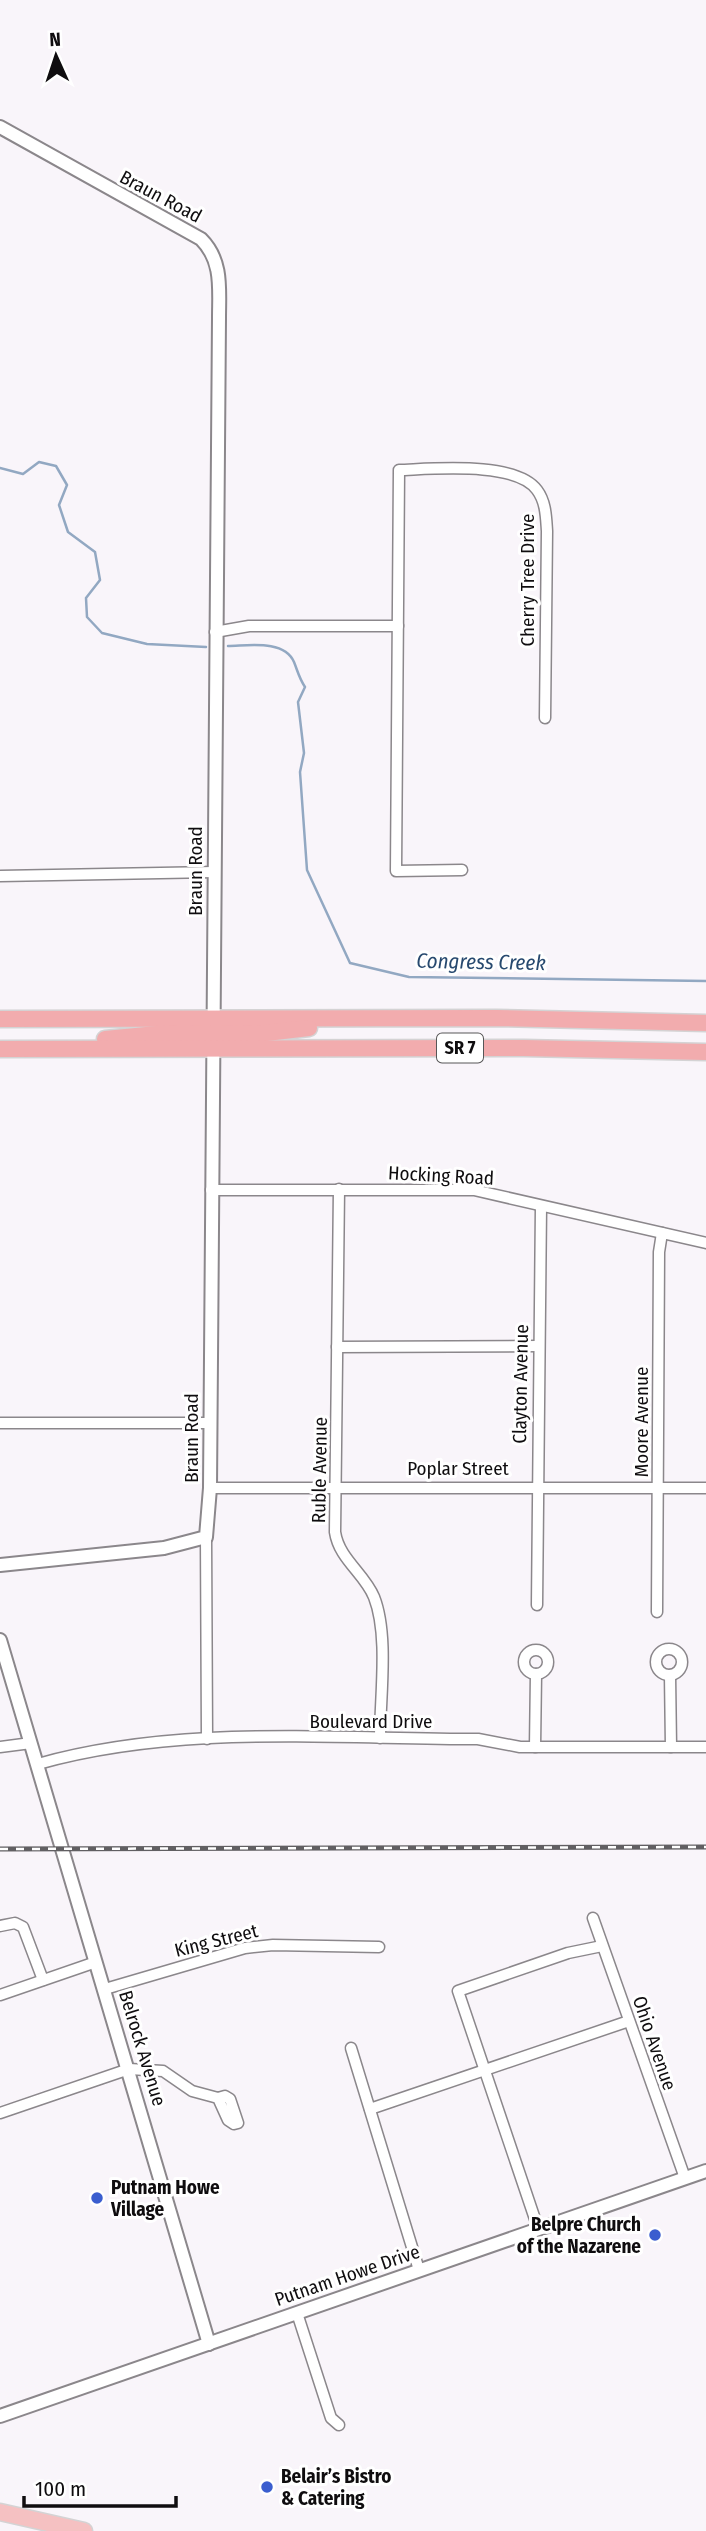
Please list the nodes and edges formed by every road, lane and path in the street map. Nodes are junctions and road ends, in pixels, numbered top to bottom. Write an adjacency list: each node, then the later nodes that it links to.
1 (0, 127): 3 (street, Braun Road)
2 (398, 626): 3 (street); 4 (street, Cherry Tree Drive); 5 (street)
3 (215, 632): 6 (street, Braun Road)
4 (545, 718)
5 (462, 870)
6 (214, 872): 7 (street); 10 (street, Braun Road)
7 (0, 876)
8 (0, 1019): 10 (highway, SR 7 / SR 7)
9 (706, 1023): 10 (highway, SR 7 / SR 7)
10 (213, 1034): 11 (highway, SR 7 / SR 7); 12 (highway, SR 7 / SR 7); 14 (street, Braun Road)
11 (0, 1049)
12 (706, 1052)
13 (339, 1189): 14 (street, Hocking Road); 15 (street, Hocking Road); 19 (street, Ruble Avenue)
14 (211, 1190): 21 (street, Braun Road)
15 (541, 1206): 16 (street, Hocking Road); 18 (street, Clayton Avenue)
16 (662, 1233): 17 (street, Hocking Road); 25 (street, Moore Avenue)
17 (706, 1243)
18 (538, 1346): 19 (street); 23 (street, Clayton Avenue)
19 (337, 1347): 22 (street, Ruble Avenue)
20 (0, 1423): 21 (street)
21 (210, 1423): 24 (street, Braun Road)
22 (335, 1487): 23 (street, Poplar Street); 24 (street, Poplar Street); 35 (street, Ruble Avenue)
23 (537, 1487): 25 (street, Poplar Street); 29 (street, Clayton Avenue)
24 (210, 1488): 27 (street, Braun Road)
25 (658, 1488): 26 (street, Poplar Street); 30 (street, Moore Avenue)
26 (706, 1488)
27 (206, 1537): 28 (street); 34 (street, Braun Road)
28 (0, 1565)
29 (537, 1605)
30 (657, 1612)
31 (0, 1640): 36 (street)
32 (536, 1674): 38 (street)
33 (670, 1675): 39 (street)
34 (207, 1738): 35 (street, Boulevard Drive); 41 (street, Boulevard Drive)
35 (380, 1738): 38 (street, Boulevard Drive)
36 (32, 1743): 37 (street); 41 (street, Belrock Avenue)
37 (0, 1747)
38 (535, 1747): 39 (street, Boulevard Drive)
39 (671, 1747): 40 (street, Boulevard Drive)
40 (706, 1747)
41 (38, 1765): 46 (street, Belrock Avenue)
42 (593, 1918): 44 (street, Ohio Avenue)
43 (0, 1926): 47 (street)
44 (602, 1946): 50 (street, Ohio Avenue); 53 (street)
45 (379, 1947): 48 (street, King Street)
46 (96, 1962): 47 (street); 48 (street, Belrock Avenue)
47 (43, 1980): 49 (street)
48 (105, 1989): 52 (street, Belrock Avenue)
49 (0, 1995)
50 (629, 2021): 53 (street); 58 (street, Ohio Avenue)
51 (351, 2048): 55 (street)
52 (129, 2069): 54 (street); 56 (street); 62 (street, Belrock Avenue)
53 (483, 2070): 55 (street); 59 (street)
54 (218, 2098)
55 (370, 2109): 60 (street)
56 (0, 2113)
57 (706, 2171): 58 (street, Putnam Howe Drive)
58 (685, 2178): 59 (street, Putnam Howe Drive)
59 (538, 2228): 60 (street, Putnam Howe Drive)
60 (419, 2270): 61 (street, Putnam Howe Drive)
61 (297, 2313): 62 (street, Putnam Howe Drive); 64 (street)
62 (209, 2344): 63 (street, Putnam Howe Drive)
63 (0, 2416)
64 (339, 2425)
65 (0, 2512): 66 (main road)
66 (84, 2531)

